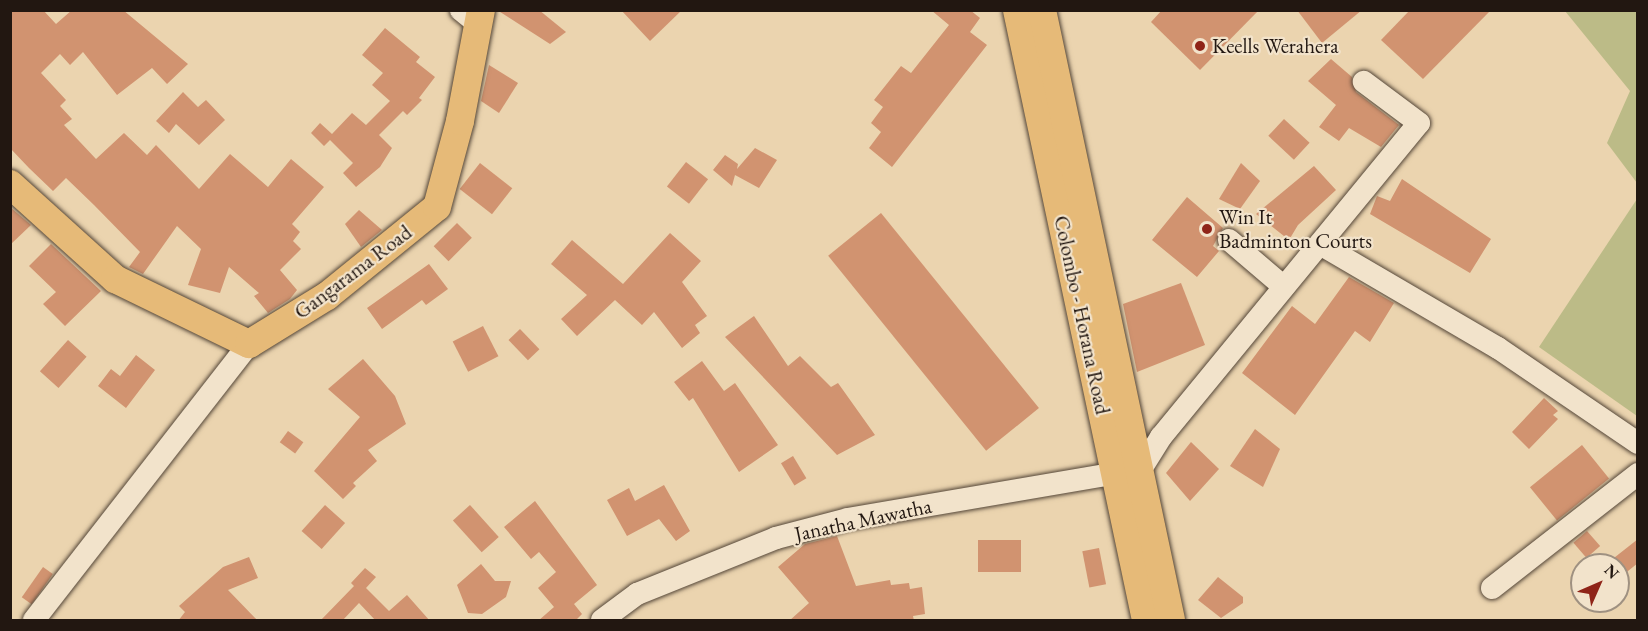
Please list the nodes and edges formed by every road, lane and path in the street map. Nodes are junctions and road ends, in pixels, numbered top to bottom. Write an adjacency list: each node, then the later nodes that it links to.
1 (1017, 10): 5 (main road, Colombo - Horana Road)
2 (1042, 10): 5 (main road, Colombo - Horana Road)
3 (473, 14): 10 (main road, Gangarama Road)
4 (1364, 82): 8 (street)
5 (1046, 90): 12 (main road, Colombo - Horana Road)
6 (10, 184): 10 (main road)
7 (1229, 240): 9 (street)
8 (1320, 244): 9 (street); 11 (street)
9 (1284, 287): 12 (street)
10 (249, 344): 16 (street)
11 (1638, 443)
12 (1129, 471): 15 (main road, Colombo - Horana Road); 17 (street, Janatha Mawatha)
13 (1638, 474): 14 (street)
14 (1492, 588)
15 (1148, 620)
16 (34, 621)
17 (602, 621)

